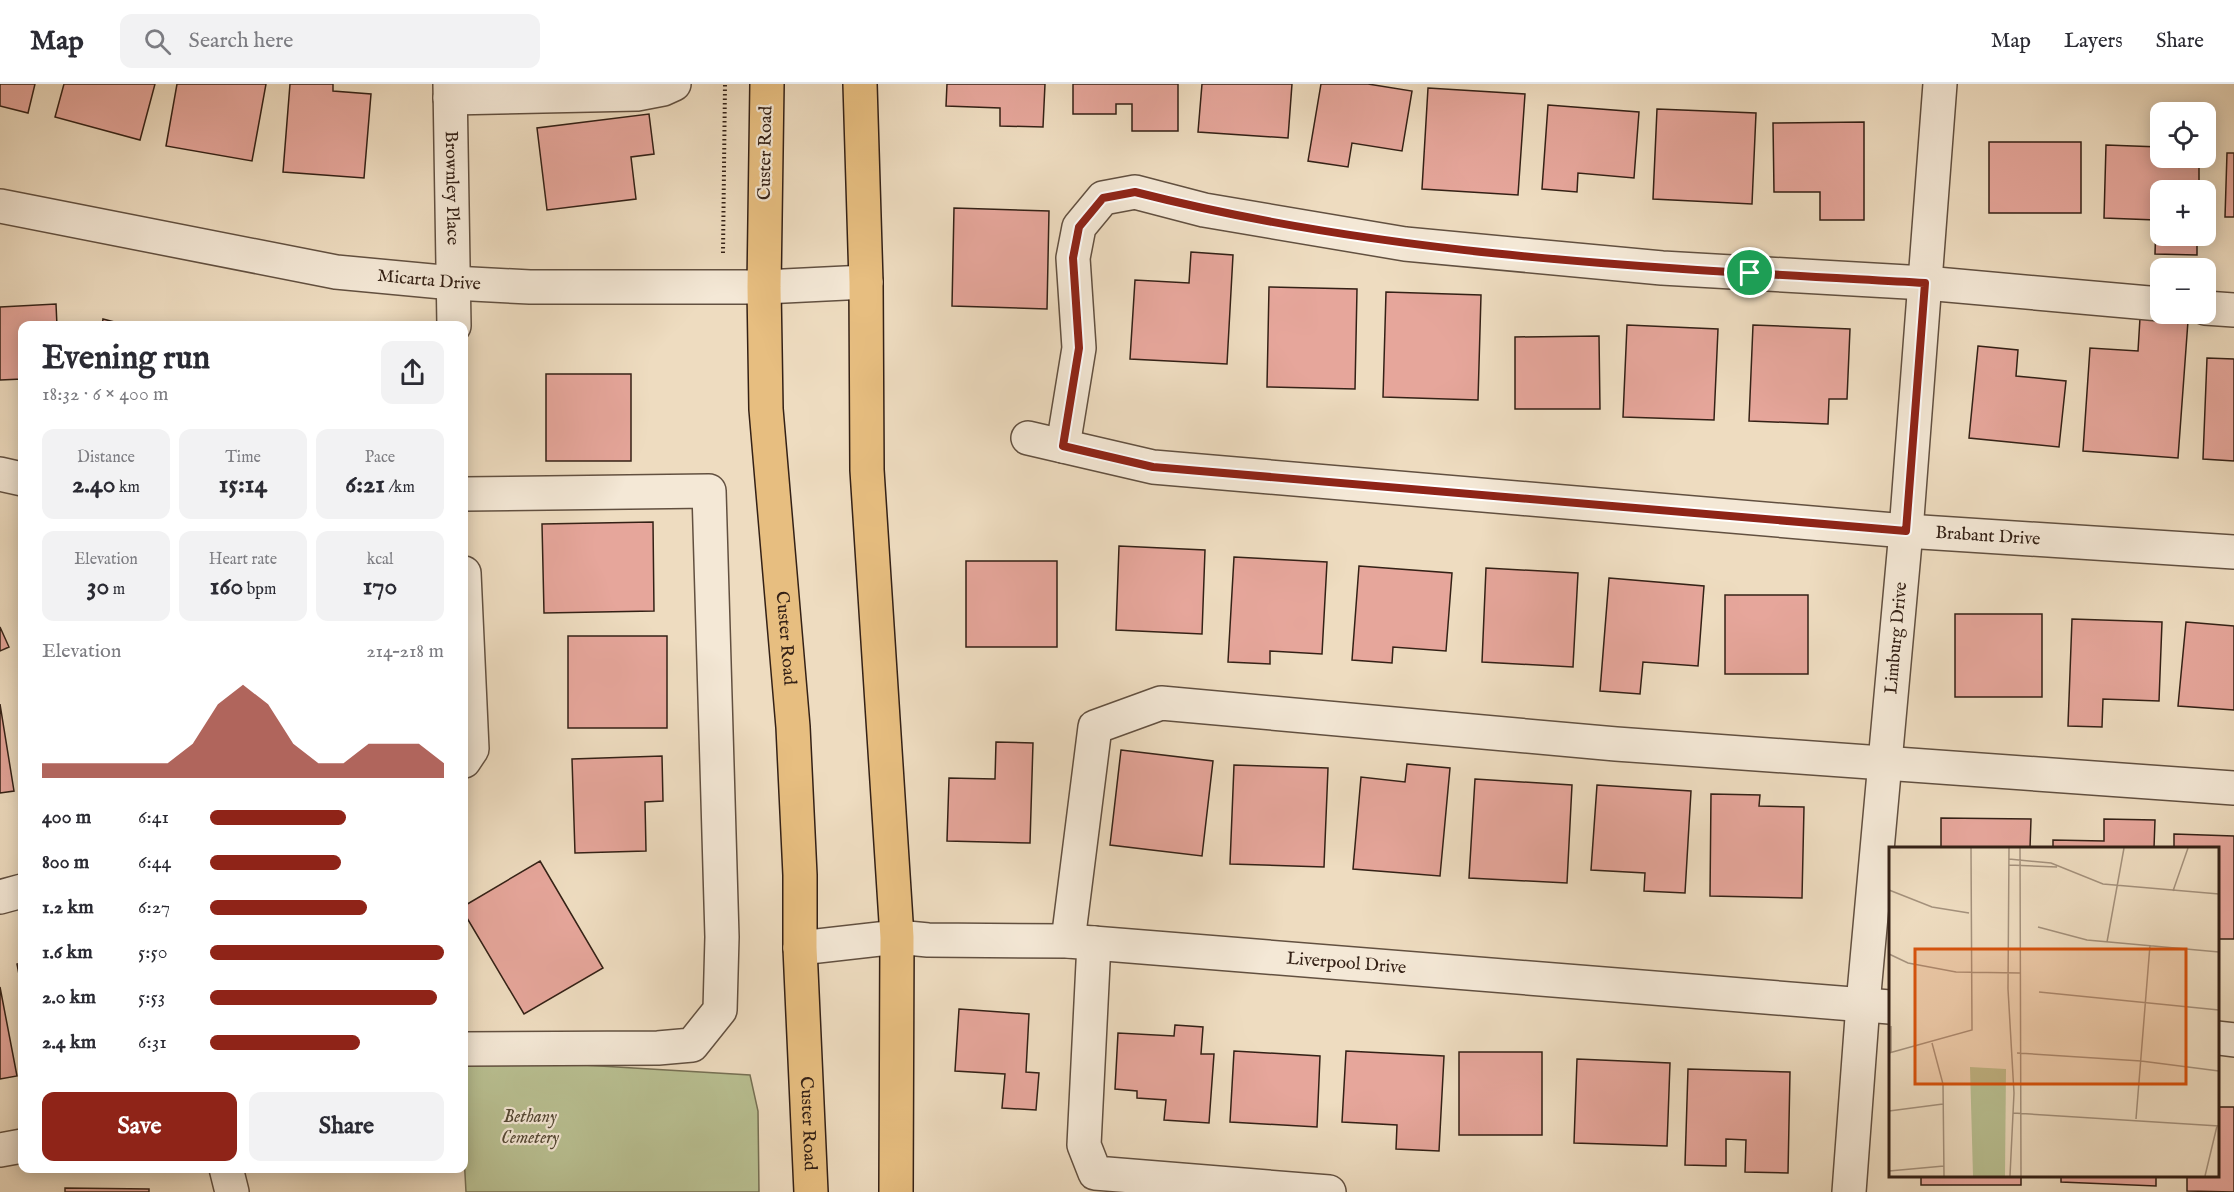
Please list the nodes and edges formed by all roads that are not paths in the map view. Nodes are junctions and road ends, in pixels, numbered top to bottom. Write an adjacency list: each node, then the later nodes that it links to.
1 (674, 84): 5 (street)
2 (767, 84): 10 (main road, Custer Road)
3 (860, 84): 7 (main road)
4 (1940, 84): 9 (street, Limburg Drive)
5 (450, 91): 8 (street, Brownley Place)
6 (0, 206): 8 (street, Micarta Drive)
7 (866, 282): 10 (street, Micarta Drive); 28 (main road)
8 (453, 283): 10 (street, Micarta Drive); 14 (street, Brownley Place)
9 (1925, 283): 11 (street); 16 (street); 20 (street, Limburg Drive)
10 (764, 287): 30 (main road, Custer Road)
11 (2150, 303)
12 (2216, 309): 13 (street)
13 (2234, 310)
14 (454, 321)
15 (1028, 438): 16 (street, Brabant Drive)
16 (1063, 446): 20 (street, Brabant Drive)
17 (0, 474): 18 (street)
18 (18, 478)
19 (468, 494): 34 (street)
20 (1906, 531): 21 (street, Brabant Drive); 24 (street, Limburg Drive)
21 (2234, 552)
22 (468, 661): 23 (street)
23 (468, 755)
24 (1885, 762): 25 (street); 29 (street); 31 (street, Limburg Drive)
25 (2234, 788)
26 (18, 892): 27 (street)
27 (0, 897)
28 (897, 937): 29 (street, Liverpool Drive); 30 (street, Liverpool Drive); 40 (main road)
29 (1081, 942): 31 (street, Liverpool Drive); 41 (street)
30 (800, 948): 39 (main road, Custer Road)
31 (1877, 1006): 42 (street, Limburg Drive)
32 (2219, 1038): 33 (street)
33 (2234, 1040)
34 (468, 1049)
35 (18, 1147): 36 (street)
36 (0, 1150)
37 (227, 1173): 38 (street)
38 (232, 1192)
39 (811, 1192)
40 (896, 1192)
41 (1329, 1192)
42 (1849, 1192)

